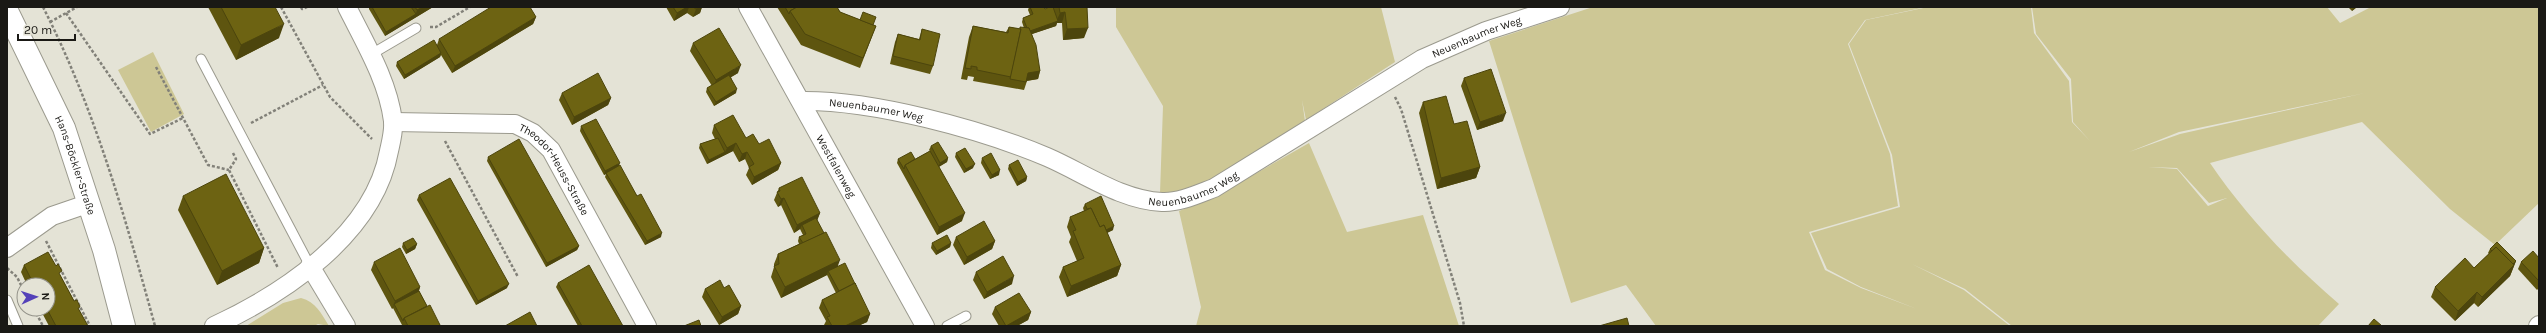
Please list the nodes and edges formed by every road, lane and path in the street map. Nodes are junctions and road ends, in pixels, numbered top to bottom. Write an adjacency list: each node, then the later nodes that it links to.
1 (43, 7): 13 (path)
2 (77, 7): 12 (path)
3 (281, 7): 23 (path)
4 (301, 7): 5 (path)
5 (307, 7)
6 (348, 7): 15 (street)
7 (470, 7): 14 (path)
8 (748, 7): 19 (street, Westfalenweg)
9 (1560, 7): 11 (street, Neuenbaumer Weg)
10 (7, 11): 25 (street, Hans-Böckler-Straße)
11 (1527, 12): 18 (street, Neuenbaumer Weg)
12 (66, 14): 13 (path); 20 (path)
13 (50, 22): 39 (path)
14 (416, 28): 15 (lane)
15 (370, 55): 21 (street)
16 (201, 58): 28 (lane)
17 (156, 67): 20 (path)
18 (1386, 79): 19 (street, Neuenbaumer Weg); 45 (path)
19 (801, 100): 43 (street, Westfalenweg)
20 (183, 118): 24 (path)
21 (393, 122): 22 (street, Theodor-Heuss-Straße); 23 (street)
22 (436, 123): 31 (path); 42 (street, Theodor-Heuss-Straße)
23 (388, 155): 28 (street)
24 (229, 170)
25 (90, 203): 26 (street); 38 (street, Hans-Böckler-Straße)
26 (39, 226): 27 (street); 37 (path)
27 (7, 248)
28 (310, 266): 40 (street); 41 (street)
29 (7, 268): 30 (path)
30 (17, 277)
31 (518, 277)
32 (7, 300): 35 (lane)
33 (966, 316): 44 (lane)
34 (38, 317): 36 (path)
35 (18, 326)
36 (43, 326)
37 (90, 326)
38 (124, 326)
39 (155, 326)
40 (214, 326)
41 (346, 326)
42 (648, 326)
43 (925, 326)
44 (947, 326)
45 (1464, 326)

